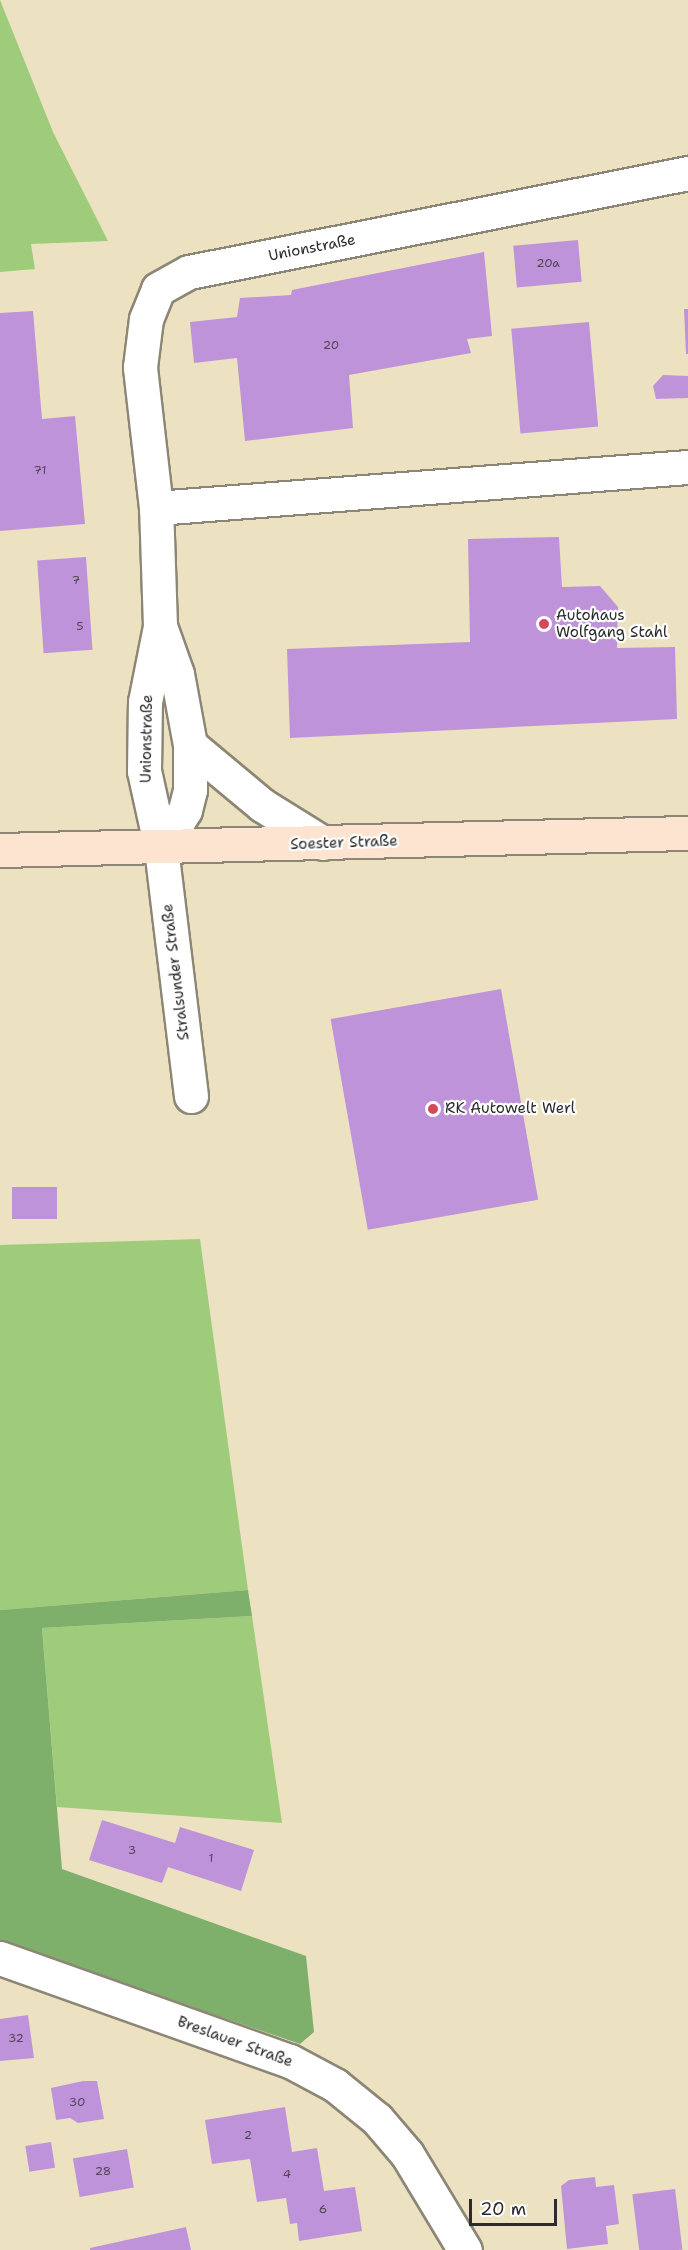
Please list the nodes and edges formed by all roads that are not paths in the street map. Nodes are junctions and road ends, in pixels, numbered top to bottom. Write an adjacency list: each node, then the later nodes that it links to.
1 (688, 173): 3 (street, Unionstraße)
2 (688, 467): 3 (street)
3 (156, 508): 4 (street, Unionstraße)
4 (160, 626): 5 (street, Unionstraße); 8 (street, Unionstraße)
5 (190, 745): 7 (street); 8 (street, Unionstraße)
6 (688, 833): 7 (main road, Soester Straße)
7 (323, 843): 8 (main road, Soester Straße)
8 (161, 848): 9 (main road, Soester Straße); 10 (street, Stralsunder Straße)
9 (0, 850)
10 (191, 1096)
11 (0, 1958): 12 (street, Breslauer Straße)
12 (465, 2250)

